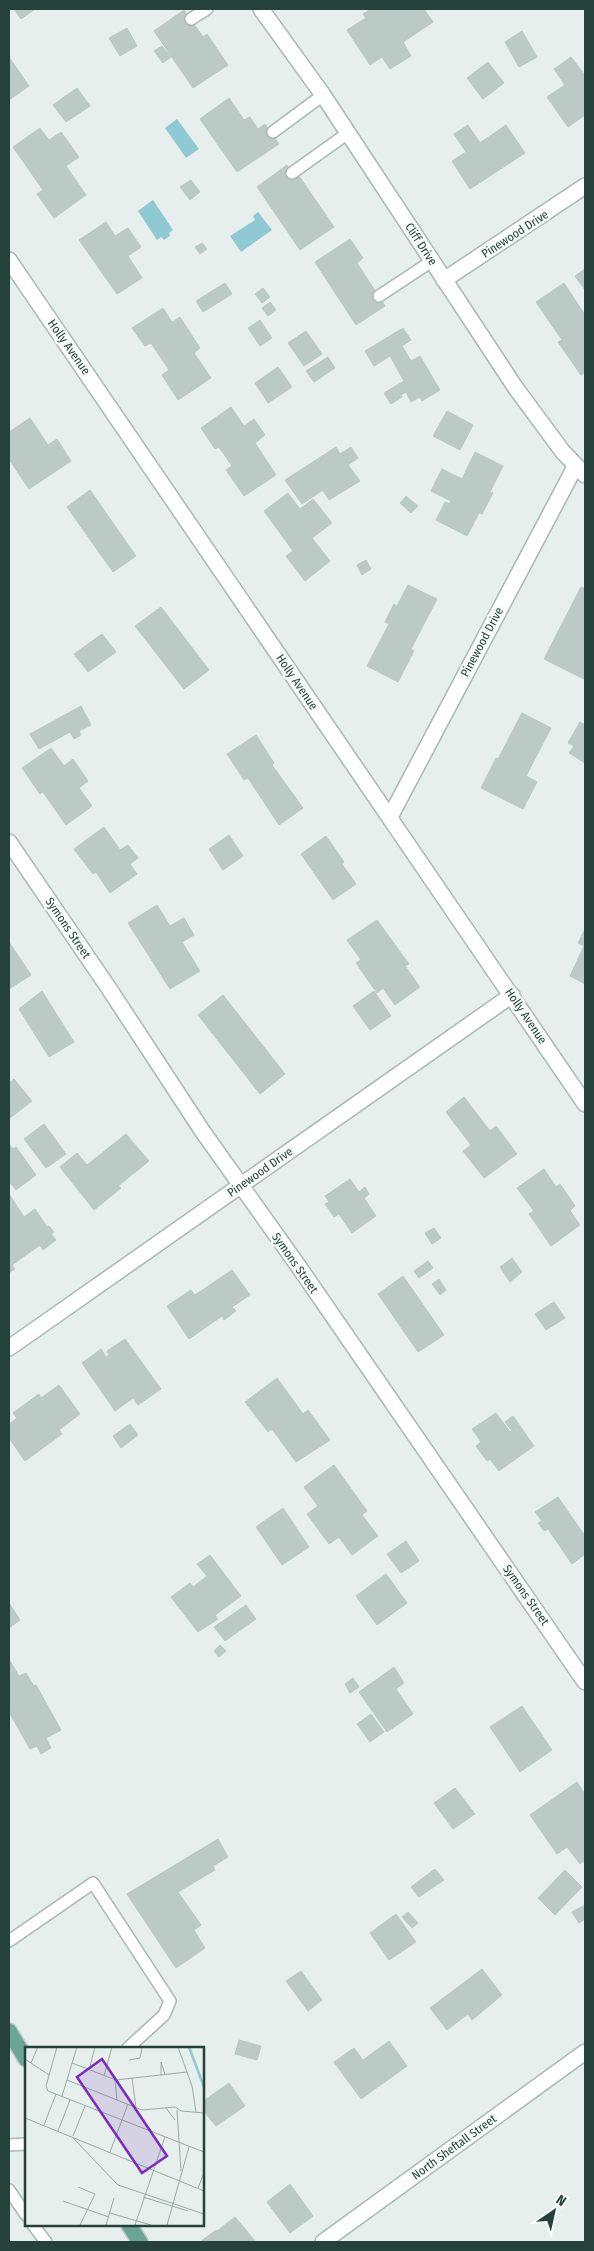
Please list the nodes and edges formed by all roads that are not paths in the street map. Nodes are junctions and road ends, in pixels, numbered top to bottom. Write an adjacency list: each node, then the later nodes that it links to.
1 (207, 9): 3 (lane)
2 (265, 10): 4 (street, Cliff Drive)
3 (191, 19)
4 (323, 95): 5 (lane); 6 (street, Cliff Drive)
5 (273, 132)
6 (348, 133): 7 (lane); 10 (street, Cliff Drive)
7 (292, 172)
8 (585, 186): 11 (street, Pinewood Drive)
9 (9, 260): 14 (street, Holly Avenue)
10 (432, 262): 11 (street, Cliff Drive); 12 (lane)
11 (444, 280): 13 (street, Cliff Drive)
12 (379, 296)
13 (580, 471): 14 (street, Pinewood Drive)
14 (390, 817): 16 (street, Holly Avenue)
15 (9, 842): 18 (street, Symons Street)
16 (512, 995): 17 (street, Holly Avenue); 18 (street, Pinewood Drive)
17 (585, 1104)
18 (241, 1186): 19 (street, Pinewood Drive); 20 (street, Symons Street)
19 (9, 1348)
20 (585, 1682)
21 (9, 1941): 23 (lane)
22 (9, 2031): 25 (main road)
23 (129, 2047)
24 (585, 2052): 34 (street, North Sheftall Street)
25 (25, 2057)
26 (25, 2144): 27 (lane)
27 (9, 2145)
28 (9, 2190): 29 (lane)
29 (25, 2214)
30 (35, 2226): 32 (lane)
31 (130, 2226): 33 (main road)
32 (46, 2242)
33 (140, 2242)
34 (323, 2242)

